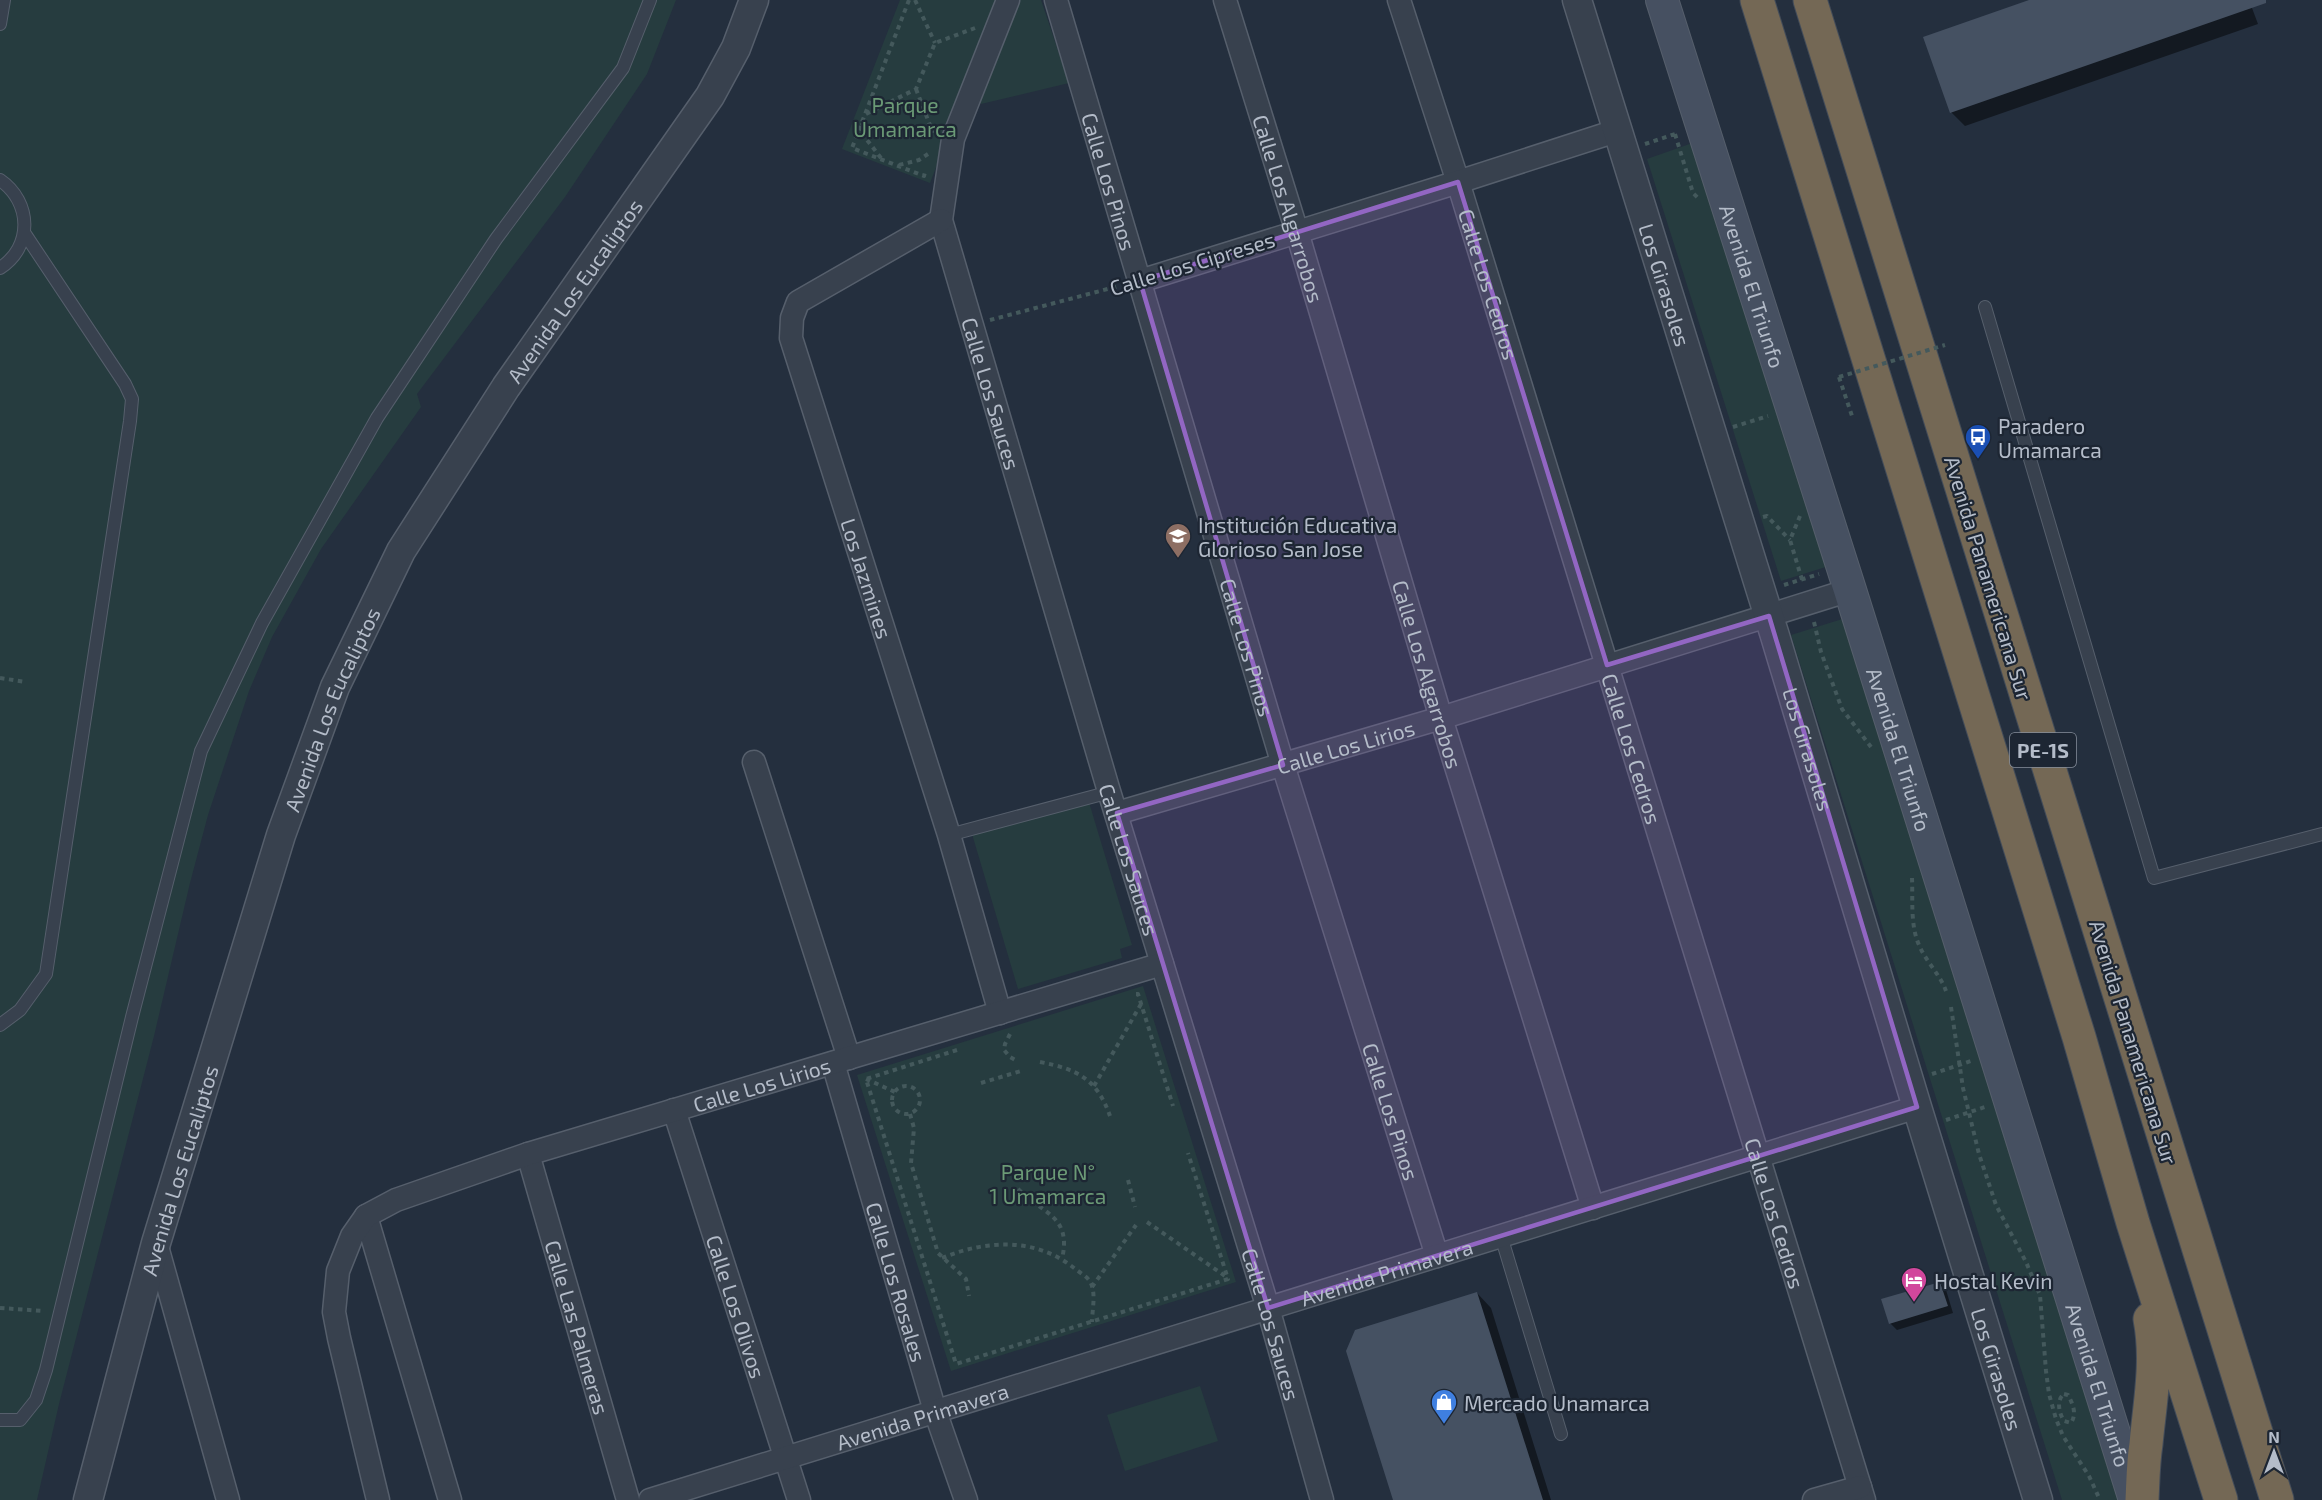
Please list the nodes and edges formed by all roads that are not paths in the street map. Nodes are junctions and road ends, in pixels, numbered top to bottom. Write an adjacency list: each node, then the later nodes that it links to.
1 (4, 0): 13 (lane)
2 (650, 0): 49 (lane)
3 (754, 0): 45 (street, Avenida Los Eucaliptos)
4 (1008, 0): 18 (street)
5 (1056, 0): 22 (street, Calle Los Pinos)
6 (1225, 0): 19 (street, Calle Los Algarrobos)
7 (1399, 0): 17 (street, Calle Los Cedros)
8 (1577, 0): 15 (street, Los Girasoles)
9 (1662, 0): 24 (main road, Avenida El Triunfo)
10 (1756, 0): 43 (highway, PE-1S)
11 (1810, 0): 14 (highway, Avenida Panamericana Sur / PE-1S)
12 (1821, 0): 14 (highway)
13 (0, 24)
14 (1838, 87): 67 (highway, Avenida Panamericana Sur / PE-1S)
15 (1616, 131): 17 (street, Calle Los Cipreses); 25 (street, Los Girasoles)
16 (0, 180): 20 (lane)
17 (1458, 182): 19 (street, Calle Los Cipreses); 26 (street, Calle Los Cedros)
18 (940, 220): 30 (street, Calle Los Sauces); 32 (street, Los Jazmines)
19 (1297, 232): 22 (street, Calle Los Cipreses); 27 (street, Calle Los Algarrobos)
20 (25, 234): 21 (lane); 35 (lane)
21 (0, 268)
22 (1140, 280): 29 (street, Calle Los Pinos)
23 (1985, 307): 31 (lane)
24 (1847, 578): 25 (street, Calle Los Lirios); 64 (main road, Avenida El Triunfo)
25 (1765, 604): 26 (street, Calle Los Lirios); 37 (street, Los Girasoles)
26 (1606, 665): 27 (street, Calle Los Lirios); 40 (street, Calle Los Cedros)
27 (1441, 718): 29 (street, Calle Los Lirios); 41 (street, Calle Los Algarrobos)
28 (754, 762): 36 (street, Calle Los Rosales)
29 (1283, 765): 30 (street, Calle Los Lirios); 46 (street, Calle Los Pinos)
30 (1113, 803): 32 (lane); 33 (street, Calle Los Sauces)
31 (2322, 834)
32 (949, 835): 34 (street, Los Jazmines)
33 (1161, 964): 34 (street, Calle Los Lirios); 47 (street, Calle Los Sauces)
34 (1000, 1013): 36 (street, Calle Los Lirios)
35 (0, 1025)
36 (841, 1060): 38 (street, Calle Los Lirios); 48 (street, Calle Los Rosales)
37 (1916, 1105): 40 (street, Avenida Primavera); 63 (street, Los Girasoles)
38 (674, 1110): 39 (street, Calle Los Lirios); 51 (street, Calle Los Olivos)
39 (528, 1154): 42 (street, Calle Los Lirios); 57 (street, Calle Las Palmeras)
40 (1758, 1157): 41 (street, Avenida Primavera); 52 (street, Calle Los Cedros)
41 (1593, 1208): 44 (street, Avenida Primavera)
42 (366, 1216): 55 (street); 56 (street)
43 (2133, 1223): 65 (highway); 66 (highway, PE-1S)
44 (1501, 1236): 46 (street, Avenida Primavera); 50 (lane)
45 (156, 1243): 53 (street, Avenida Los Eucaliptos); 54 (street)
46 (1437, 1256): 47 (street, Avenida Primavera)
47 (1268, 1308): 48 (street, Avenida Primavera); 61 (street, Calle Los Sauces)
48 (935, 1411): 51 (street, Avenida Primavera); 60 (street, Calle Los Rosales)
49 (0, 1420)
50 (1561, 1434)
51 (787, 1458): 58 (street, Avenida Primavera); 59 (street, Calle Los Olivos)
52 (1862, 1493): 62 (street)
53 (88, 1500)
54 (228, 1500)
55 (378, 1500)
56 (450, 1500)
57 (628, 1500)
58 (650, 1500)
59 (799, 1500)
60 (966, 1500)
61 (1322, 1500)
62 (1814, 1500)
63 (2038, 1500)
64 (2135, 1500)
65 (2142, 1500)
66 (2221, 1500)
67 (2277, 1500)

